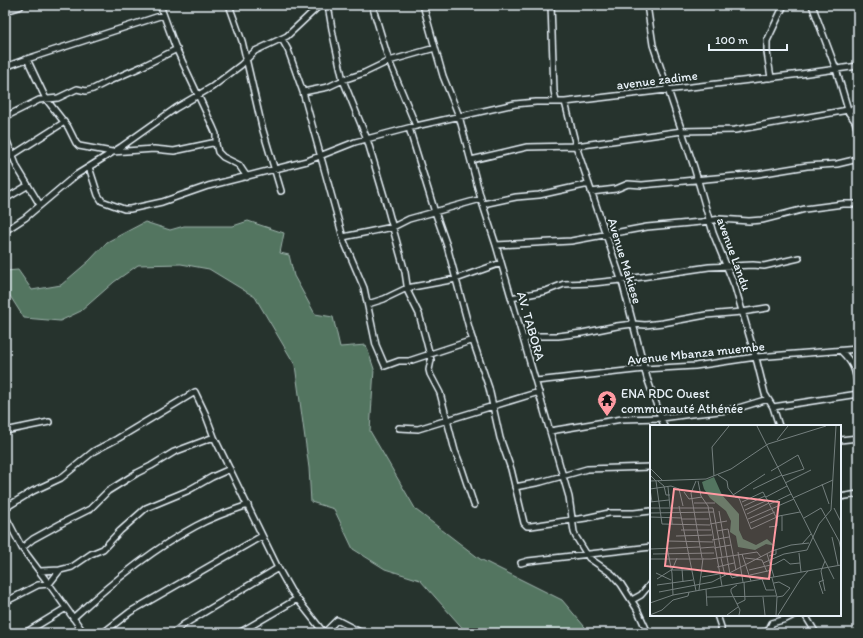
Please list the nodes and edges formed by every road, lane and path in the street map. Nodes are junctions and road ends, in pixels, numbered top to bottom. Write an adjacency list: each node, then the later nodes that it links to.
1 (19, 5): 12 (highway)
2 (160, 5): 13 (street)
3 (229, 5): 18 (street)
4 (320, 5): 14 (street)
5 (328, 5): 24 (street)
6 (372, 5): 19 (street)
7 (423, 5): 15 (street, AV. TABORA)
8 (551, 5): 29 (street)
9 (647, 5): 25 (street, avenue Landu)
10 (784, 5): 23 (street)
11 (812, 5): 22 (street)
12 (5, 9)
13 (163, 15): 16 (street); 17 (street)
14 (282, 39): 18 (street); 26 (street)
15 (435, 48): 19 (street); 33 (street, AV. TABORA)
16 (177, 49): 27 (street); 28 (street)
17 (27, 58): 21 (street); 28 (street)
18 (246, 59): 27 (street); 51 (street)
19 (389, 61): 24 (street); 36 (street)
20 (858, 66): 22 (street, avenue zadime)
21 (5, 67)
22 (836, 69): 23 (street, avenue zadime); 32 (street)
23 (771, 78): 25 (street, avenue zadime)
24 (343, 80): 26 (street); 41 (street)
25 (669, 90): 30 (street, avenue zadime); 38 (street, avenue Landu)
26 (303, 92): 46 (street)
27 (198, 95): 42 (street); 44 (street)
28 (46, 99): 34 (street); 35 (street)
29 (556, 101): 30 (street, avenue zadime); 33 (street, avenue zadime)
30 (565, 102): 43 (street, Avenue Makiese)
31 (858, 109): 32 (street)
32 (848, 110): 38 (street); 39 (street)
33 (459, 116): 36 (street, avenue zadime); 49 (street, AV. TABORA)
34 (5, 117)
35 (63, 123): 44 (street); 45 (street)
36 (416, 126): 37 (street, avenue zadime)
37 (409, 128): 41 (street, avenue zadime); 62 (street)
38 (682, 131): 43 (street); 53 (street, avenue Landu)
39 (858, 132)
40 (5, 136): 45 (street)
41 (367, 139): 46 (street, avenue zadime); 64 (street)
42 (216, 144): 44 (street); 52 (street)
43 (576, 146): 49 (street); 54 (street, Avenue Makiese)
44 (112, 152): 50 (street)
45 (13, 156): 48 (street); 55 (street)
46 (321, 156): 51 (street, avenue zadime); 67 (street)
47 (858, 159): 53 (street)
48 (5, 160)
49 (471, 160): 59 (street, AV. TABORA)
50 (89, 167): 52 (street, avenue zadime); 61 (street)
51 (275, 169): 52 (street, avenue zadime); 56 (street)
52 (247, 177)
53 (697, 179): 57 (street); 63 (street, avenue Landu)
54 (589, 184): 57 (street, Avenue Makiese); 59 (street)
55 (27, 186): 58 (street); 61 (street)
56 (281, 191)
57 (591, 192): 66 (street, Avenue Makiese)
58 (5, 198)
59 (482, 202): 62 (street); 68 (street, AV. TABORA)
60 (858, 204): 63 (street)
61 (40, 205): 65 (street)
62 (435, 212): 64 (street); 72 (street)
63 (709, 220): 66 (street); 71 (street, avenue Landu)
64 (393, 227): 67 (street); 74 (street)
65 (5, 231)
66 (606, 234): 68 (street); 73 (street, Avenue Makiese)
67 (343, 237): 76 (street)
68 (496, 245): 70 (street, AV. TABORA)
69 (799, 258): 71 (street)
70 (501, 264): 72 (street); 75 (street, AV. TABORA)
71 (726, 267): 73 (street); 78 (street, avenue Landu)
72 (456, 279): 74 (street); 80 (street)
73 (621, 280): 75 (street); 79 (street, Avenue Makiese)
74 (407, 288): 76 (street); 84 (street)
75 (511, 298): 81 (street, AV. TABORA)
76 (368, 304): 84 (street)
77 (767, 308): 78 (street)
78 (742, 312): 79 (street); 85 (street, avenue Landu)
79 (633, 324): 81 (street); 86 (street, Avenue Makiese)
80 (473, 340): 84 (street); 92 (street)
81 (524, 340): 87 (street, AV. TABORA)
82 (858, 349): 83 (street, Avenue Mbanza muembe)
83 (841, 351): 85 (street, Avenue Mbanza muembe); 88 (street)
84 (430, 354): 95 (street)
85 (756, 357): 86 (street, Avenue Mbanza muembe); 91 (street, avenue Landu)
86 (644, 369): 87 (street, Avenue Mbanza muembe); 94 (street, Avenue Makiese)
87 (536, 381): 89 (street, AV. TABORA)
88 (858, 386)
89 (539, 392): 92 (street); 101 (street, AV. TABORA)
90 (858, 394): 93 (street)
91 (768, 399): 93 (street, avenue Landu); 94 (street)
92 (493, 406): 95 (street); 108 (street)
93 (773, 408): 98 (street, avenue Landu)
94 (662, 418): 97 (street, Avenue Makiese); 101 (street)
95 (447, 420): 99 (street); 112 (street)
96 (49, 422): 100 (street)
97 (664, 425)
98 (779, 425)
99 (399, 428)
100 (5, 431)
101 (550, 431): 107 (street, AV. TABORA)
102 (214, 437): 106 (street); 113 (street); 119 (street)
103 (858, 438): 104 (street)
104 (841, 440)
105 (650, 467): 107 (street)
106 (230, 469): 111 (street); 123 (street)
107 (563, 476): 108 (street); 116 (street, AV. TABORA)
108 (515, 487): 116 (street)
109 (858, 494): 110 (street)
110 (841, 497)
111 (248, 505): 117 (street); 133 (street)
112 (474, 505)
113 (5, 508)
114 (650, 511): 116 (street)
115 (5, 515): 119 (street)
116 (573, 520): 120 (street, AV. TABORA)
117 (262, 536): 122 (street); 137 (street)
118 (650, 547): 120 (street)
119 (22, 548): 124 (street)
120 (586, 554): 121 (street); 128 (street, AV. TABORA)
121 (521, 563)
122 (278, 568): 127 (street); 138 (street)
123 (60, 570): 124 (street); 125 (street)
124 (40, 571): 125 (street)
125 (49, 584): 129 (street); 130 (street)
126 (650, 584): 128 (street)
127 (297, 599): 139 (street); 140 (street)
128 (632, 600): 141 (street, AV. TABORA)
129 (5, 602)
130 (66, 608): 133 (street); 135 (street)
131 (717, 616): 142 (street)
132 (806, 616): 144 (street)
133 (73, 618): 136 (street)
134 (782, 618): 143 (street)
135 (25, 633)
136 (84, 633)
137 (103, 633)
138 (173, 633)
139 (239, 633)
140 (362, 633)
141 (648, 633)
142 (721, 633)
143 (761, 633)
144 (816, 633)

